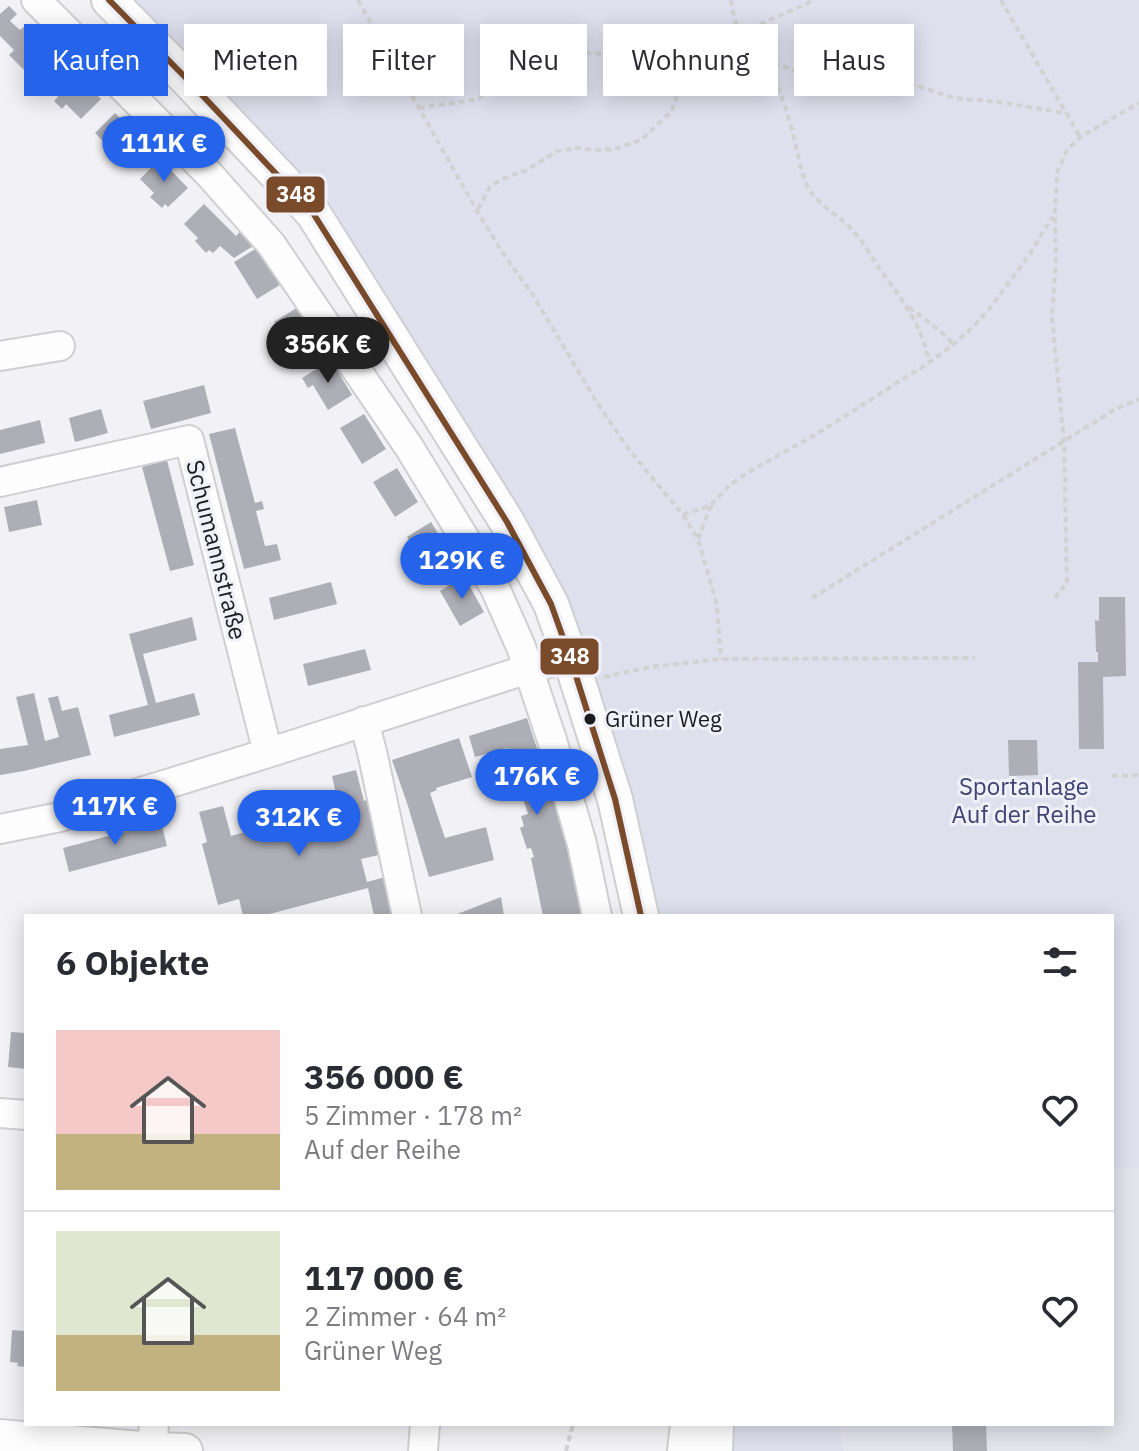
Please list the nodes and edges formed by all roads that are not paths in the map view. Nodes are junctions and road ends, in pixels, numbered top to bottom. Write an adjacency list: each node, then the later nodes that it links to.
1 (36, 0): 6 (street)
2 (109, 0): 7 (main road)
3 (60, 346): 4 (street)
4 (0, 356)
5 (0, 482): 9 (street, Schumannstraße)
6 (528, 669): 7 (street); 8 (street); 12 (street)
7 (574, 670): 13 (main road)
8 (364, 721): 9 (street); 11 (street)
9 (268, 753): 10 (street)
10 (0, 829)
11 (407, 914)
12 (597, 914)
13 (641, 914)
14 (0, 1113): 15 (street)
15 (24, 1115)
16 (154, 1426): 21 (street)
17 (425, 1426): 23 (street)
18 (688, 1426): 24 (main road)
19 (716, 1426): 25 (main road)
20 (0, 1437): 21 (main road)
21 (152, 1450): 22 (main road)
22 (185, 1451)
23 (423, 1451)
24 (685, 1451)
25 (715, 1451)

